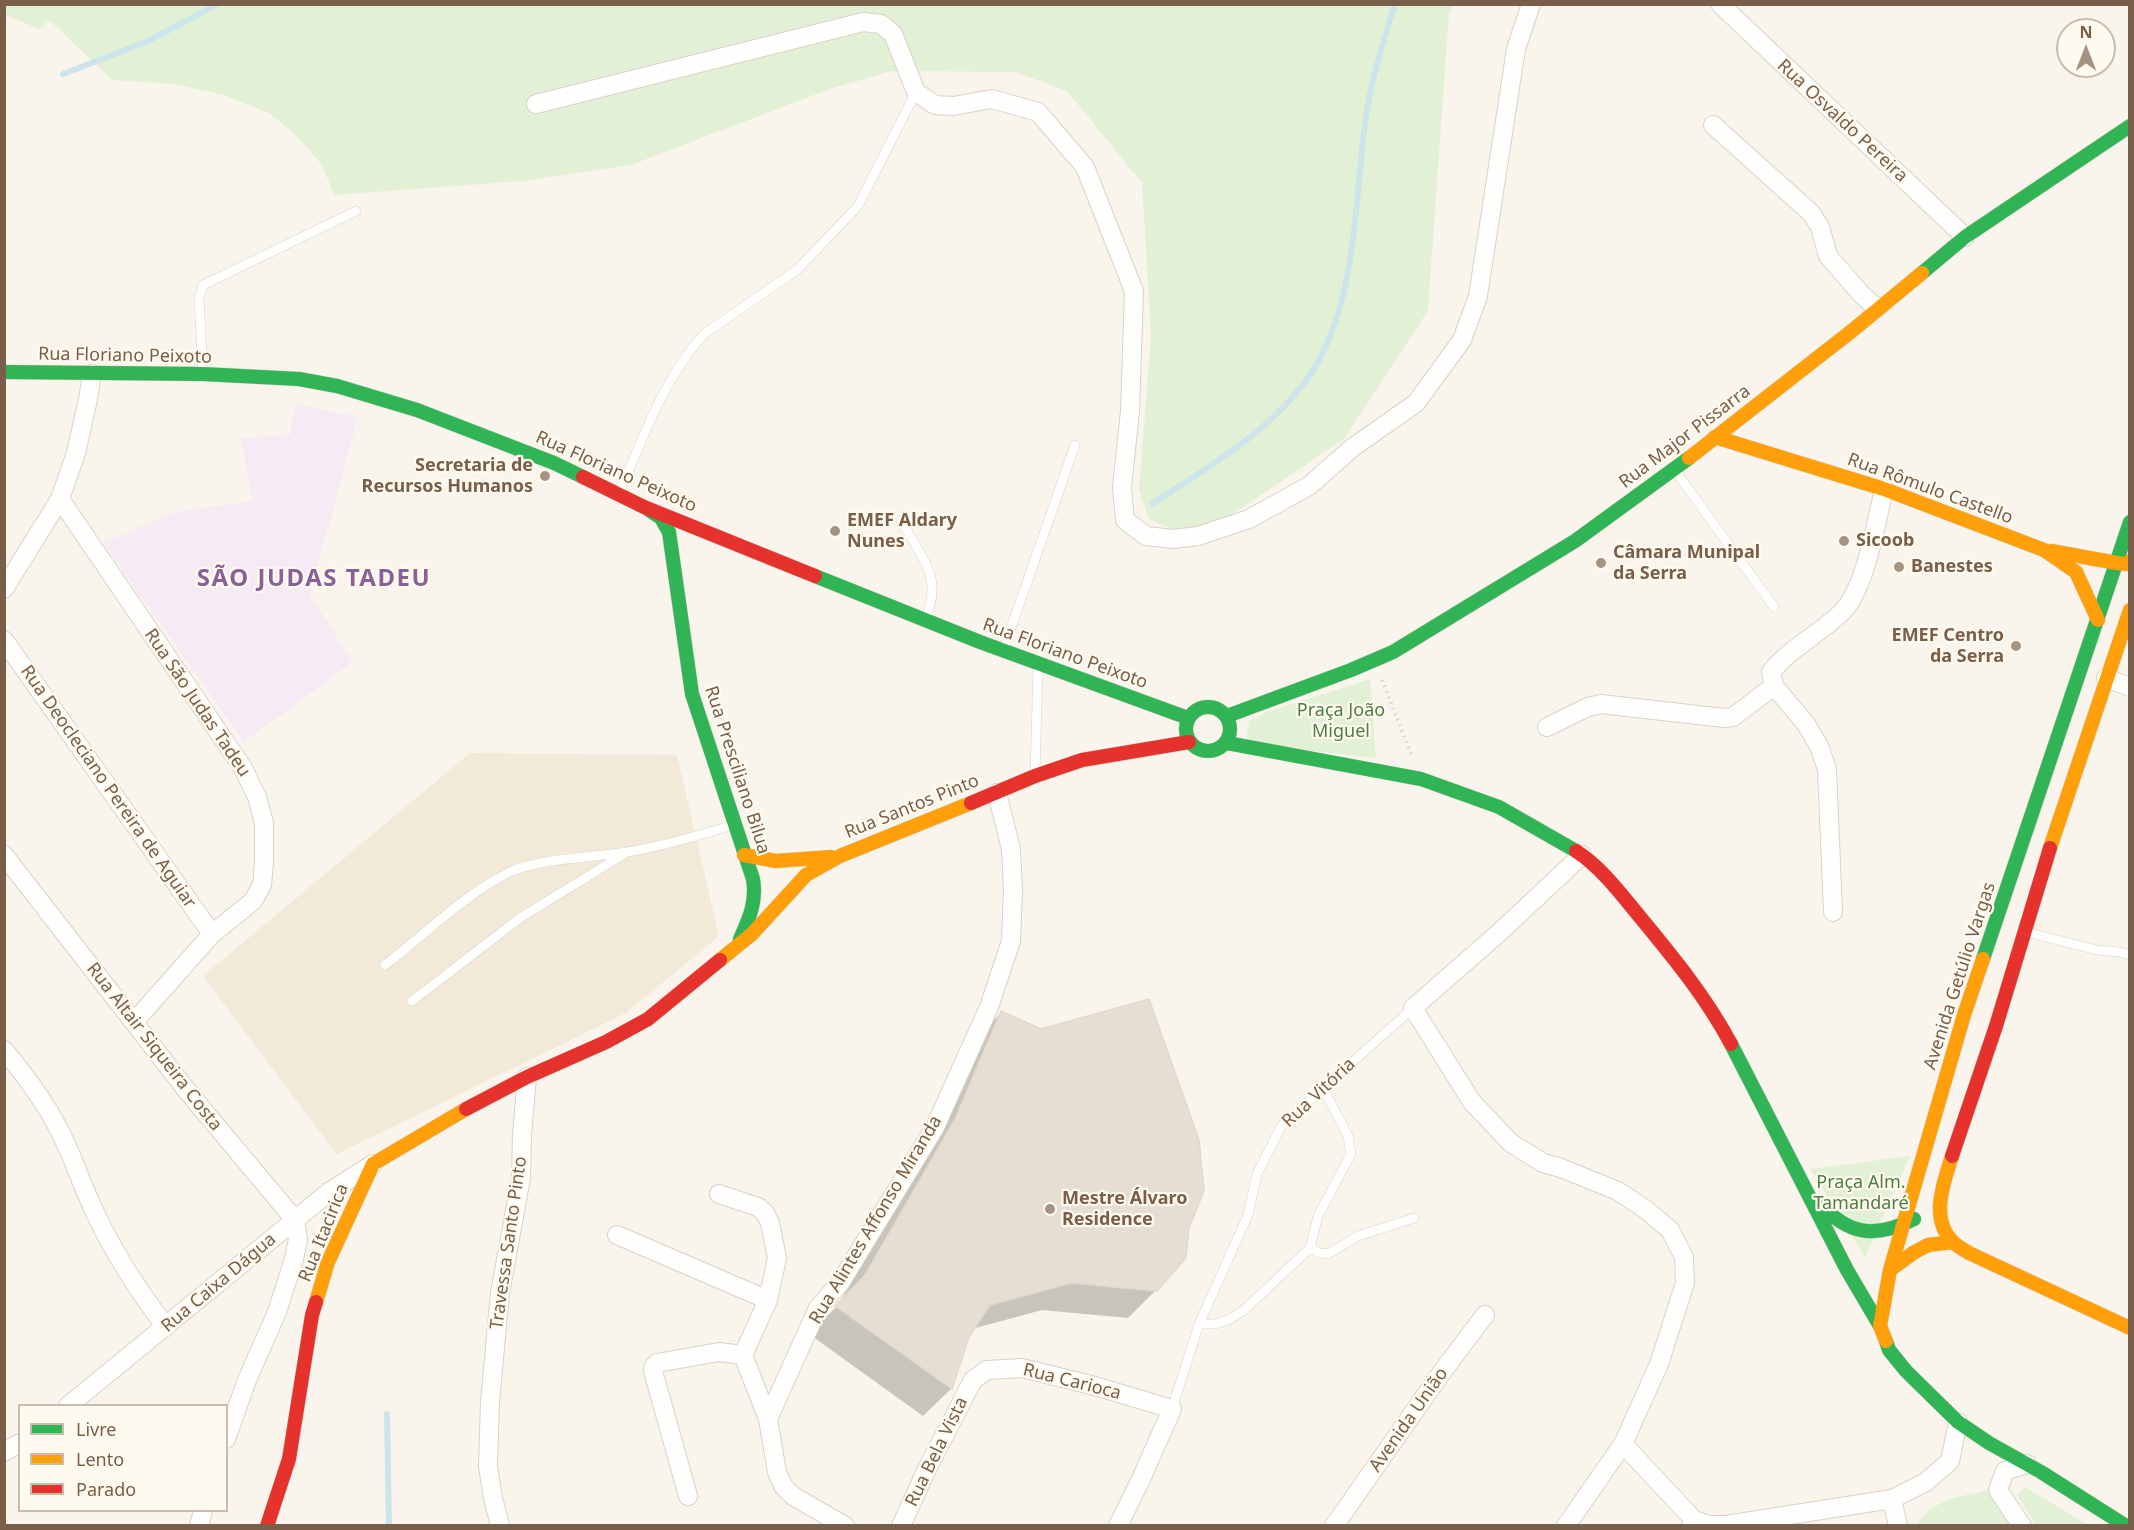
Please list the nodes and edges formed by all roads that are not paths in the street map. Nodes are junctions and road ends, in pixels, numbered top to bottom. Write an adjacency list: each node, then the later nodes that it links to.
1 (1531, 4): 3 (street)
2 (1720, 4): 8 (street, Rua Osvaldo Pereira)
3 (916, 92): 4 (street); 19 (lane)
4 (536, 104)
5 (1713, 125): 9 (street)
6 (2130, 126): 8 (street, Rua Major Pissarra)
7 (356, 211): 12 (lane)
8 (1965, 237): 9 (street, Rua Major Pissarra)
9 (1877, 308): 13 (street, Rua Major Pissarra)
10 (4, 372): 11 (street, Rua Floriano Peixoto)
11 (92, 374): 12 (street, Rua Floriano Peixoto); 20 (street)
12 (203, 374): 19 (street, Rua Floriano Peixoto)
13 (1752, 409): 14 (street, Rua Major Pissarra); 16 (street)
14 (1715, 437): 16 (street, Rua Rômulo Castello); 17 (street, Rua Major Pissarra)
15 (1075, 445): 34 (lane)
16 (1756, 449): 18 (street, Rua Rômulo Castello)
17 (1674, 470): 29 (lane); 39 (street, Rua Major Pissarra)
18 (1884, 489): 25 (street, Rua Rômulo Castello); 37 (street)
19 (618, 494): 21 (street, Rua Floriano Peixoto)
20 (60, 499): 28 (street); 54 (street, Rua São Judas Tadeu)
21 (644, 507): 24 (street, Rua Floriano Peixoto); 26 (street, Rua Presciliano Bilua)
22 (901, 520): 32 (lane)
23 (2130, 522): 27 (street, Avenida Getúlio Vargas)
24 (711, 533): 26 (street); 32 (street, Rua Floriano Peixoto)
25 (2044, 550): 27 (street); 31 (street, Rua Rômulo Castello)
26 (673, 562): 46 (street, Rua Presciliano Bilua)
27 (2123, 562): 31 (street, Avenida Getúlio Vargas)
28 (4, 589)
29 (1774, 607)
30 (2130, 610): 36 (street, Avenida Getúlio Vargas)
31 (2098, 620): 60 (street, Avenida Getúlio Vargas)
32 (927, 621): 34 (street, Rua Floriano Peixoto)
33 (4, 640): 54 (street, Rua Deocleciano Pereira de Aguiar)
34 (1003, 651): 35 (street, Rua Floriano Peixoto)
35 (1038, 663): 40 (street, Rua Floriano Peixoto); 44 (lane)
36 (2106, 678): 38 (street); 53 (street, Avenida Getúlio Vargas)
37 (1774, 686): 41 (street); 52 (street)
38 (2130, 687)
39 (1227, 716): 40 (street); 43 (street)
40 (1188, 718): 42 (street)
41 (1547, 727)
42 (1189, 742): 43 (street); 44 (street, Rua Santos Pinto)
43 (1227, 743): 50 (street)
44 (1035, 776): 45 (street, Rua Santos Pinto)
45 (997, 793): 51 (street, Rua Santos Pinto); 86 (street, Rua Alintes Affonso Miranda)
46 (734, 825): 47 (lane); 49 (street, Rua Presciliano Bilua)
47 (627, 852): 57 (lane); 58 (lane)
48 (4, 855): 61 (street, Rua Altair Siqueira Costa)
49 (744, 855): 51 (street); 55 (street, Rua Presciliano Bilua)
50 (1582, 855): 59 (street, Rua Vitória); 66 (street)
51 (840, 856): 55 (street, Rua Santos Pinto)
52 (1833, 912)
53 (2024, 932): 56 (lane); 60 (street, Avenida Getúlio Vargas)
54 (212, 934): 61 (street, Rua São Judas Tadeu)
55 (737, 945): 63 (street)
56 (2130, 955)
57 (386, 965)
58 (412, 1001)
59 (1413, 1008): 64 (lane, Rua Vitória); 90 (street)
60 (1980, 1020): 68 (street, Avenida Getúlio Vargas); 71 (street, Avenida Getúlio Vargas)
61 (134, 1022): 70 (street, Rua Altair Siqueira Costa)
62 (4, 1050): 80 (street)
63 (527, 1077): 65 (street); 97 (street, Travessa Santo Pinto)
64 (1323, 1088): 74 (lane); 78 (lane, Rua Vitória)
65 (373, 1164): 70 (street, Rua Caixa Dágua); 96 (street, Rua Itacirica)
66 (1808, 1192): 71 (street); 79 (street)
67 (719, 1194): 76 (street)
68 (1940, 1202): 71 (street); 73 (street, Avenida Getúlio Vargas)
69 (1414, 1218): 74 (lane)
70 (295, 1220): 80 (street, Rua Caixa Dágua); 88 (street)
71 (1902, 1227): 75 (street, Avenida Getúlio Vargas)
72 (617, 1235): 76 (street)
73 (1953, 1242): 75 (street); 81 (street)
74 (1310, 1248): 78 (lane)
75 (1890, 1270): 79 (street, Avenida Getúlio Vargas)
76 (768, 1300): 82 (street)
77 (1485, 1316): 101 (street, Avenida União)
78 (1198, 1324): 85 (lane, Rua Vitória)
79 (1880, 1326): 87 (street)
80 (166, 1327): 84 (street, Rua Caixa Dágua)
81 (2130, 1328)
82 (743, 1355): 86 (street); 93 (street)
83 (973, 1380): 85 (street, Rua Carioca); 99 (street, Rua Bela Vista)
84 (70, 1404)
85 (1172, 1409): 100 (street)
86 (768, 1419): 98 (street)
87 (1958, 1422): 92 (street); 94 (street)
88 (228, 1433)
89 (18, 1444): 91 (street)
90 (1623, 1444): 95 (street); 102 (street)
91 (4, 1452)
92 (2027, 1464): 104 (street); 105 (street)
93 (688, 1496)
94 (1892, 1499): 95 (street); 103 (street)
95 (1692, 1523)
96 (267, 1526)
97 (500, 1526)
98 (845, 1526)
99 (901, 1526)
100 (1119, 1526)
101 (1334, 1526)
102 (1566, 1526)
103 (1898, 1526)
104 (2022, 1526)
105 (2126, 1526)

